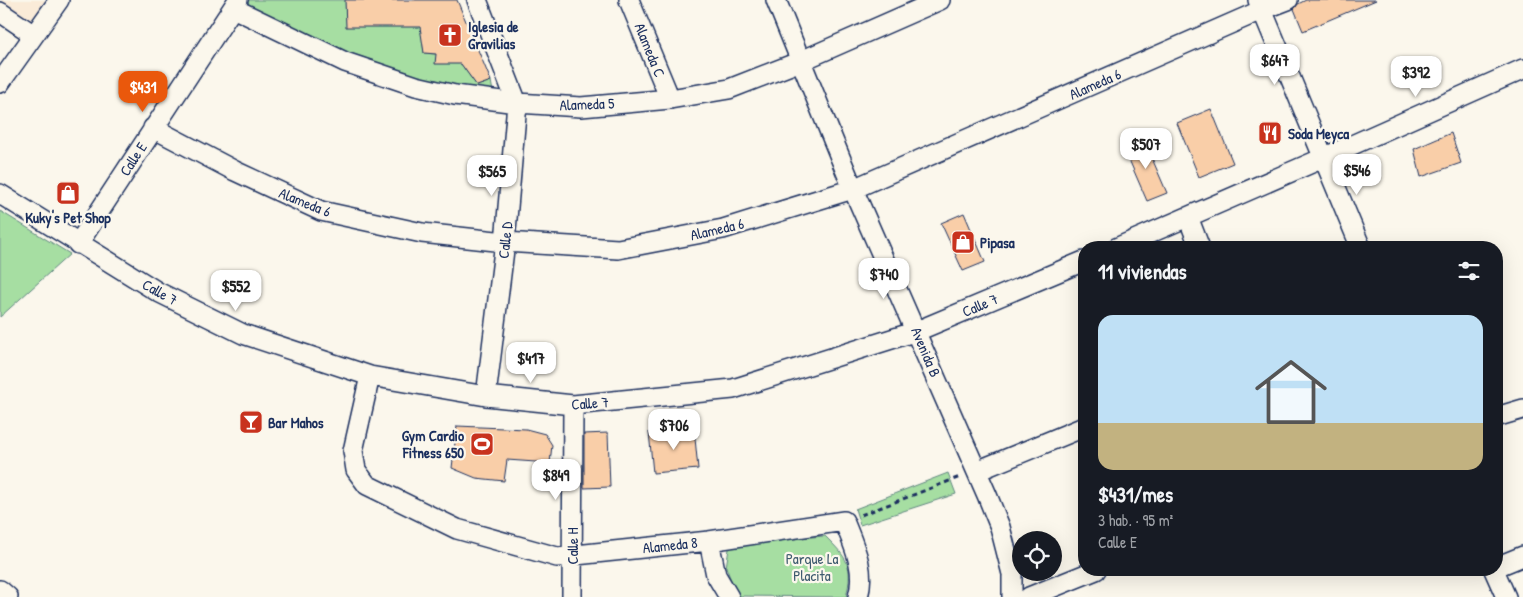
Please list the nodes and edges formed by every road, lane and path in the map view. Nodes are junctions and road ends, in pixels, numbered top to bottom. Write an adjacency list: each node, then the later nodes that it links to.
1 (59, 0): 10 (street)
2 (477, 0): 15 (street, Calle D)
3 (630, 0): 14 (street, Alameda C)
4 (776, 0): 11 (street, Avenida B)
5 (940, 0): 11 (street, Alameda 5)
6 (1288, 0): 8 (street)
7 (236, 4): 15 (street, Alameda 5); 16 (street, Calle E)
8 (1260, 5): 17 (street); 18 (street, Alameda 6)
9 (0, 12): 10 (street)
10 (34, 35): 13 (street)
11 (801, 61): 14 (street, Alameda 5); 18 (street, Avenida B)
12 (1523, 69): 17 (street)
13 (0, 83)
14 (670, 99): 15 (street, Alameda 5)
15 (517, 103): 24 (street, Calle D)
16 (153, 128): 24 (street, Alameda 6); 25 (street, Calle E)
17 (1323, 158): 20 (street); 23 (street)
18 (854, 189): 24 (street, Alameda 6); 27 (street, Avenida B)
19 (0, 194): 25 (street, Calle 7)
20 (1188, 217): 21 (street); 22 (street)
21 (1132, 241)
22 (1197, 241)
23 (1357, 241)
24 (505, 242): 29 (street, Calle D)
25 (78, 244): 28 (street, Calle 7)
26 (1078, 264): 27 (street, Calle 7)
27 (917, 331): 30 (street, Calle 7); 34 (street, Avenida B)
28 (370, 376): 29 (street, Calle 7); 37 (street, Alameda 8)
29 (486, 396): 30 (street, Calle 7)
30 (573, 405): 37 (street, Calle H)
31 (1523, 409): 32 (street)
32 (1503, 415)
33 (1078, 429): 34 (street)
34 (977, 471): 35 (path); 47 (street, Avenida B)
35 (844, 521): 36 (street, Alameda 8); 46 (street)
36 (709, 541): 37 (street, Alameda 8); 45 (street)
37 (572, 556): 44 (street, Calle H)
38 (1523, 556): 39 (street)
39 (1503, 565)
40 (1081, 576): 48 (street)
41 (1498, 576): 49 (street)
42 (0, 590): 43 (street)
43 (8, 597)
44 (572, 597)
45 (729, 597)
46 (858, 597)
47 (1012, 597)
48 (1029, 597)
49 (1506, 597)

